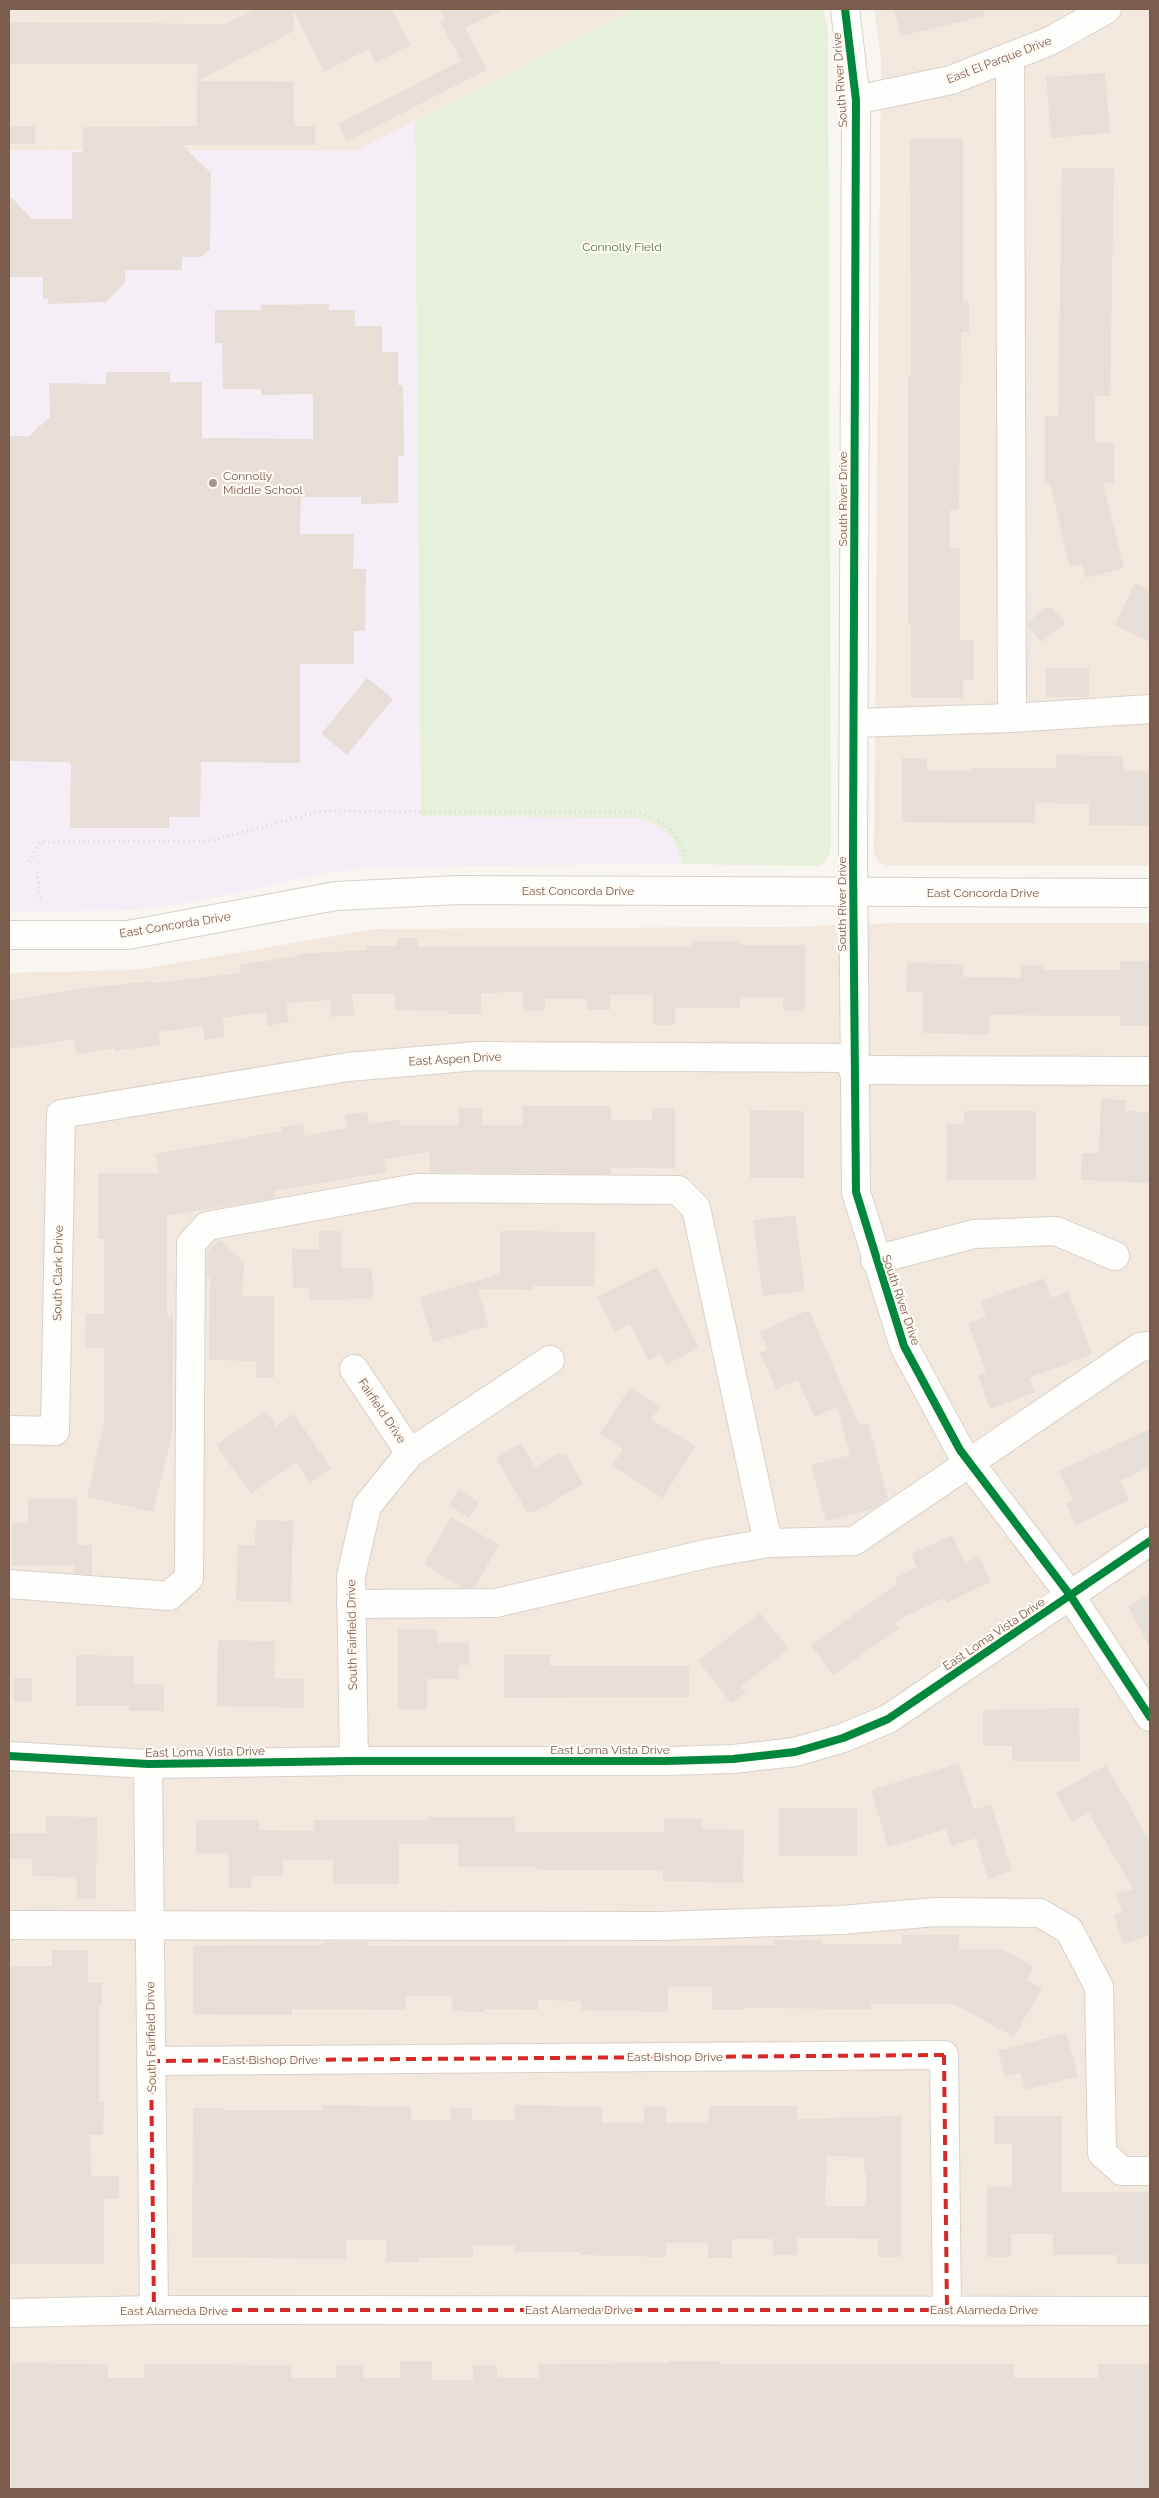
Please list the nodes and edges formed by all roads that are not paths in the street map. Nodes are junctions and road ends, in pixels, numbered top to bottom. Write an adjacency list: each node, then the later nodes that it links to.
1 (845, 9): 4 (street, South River Drive)
2 (1107, 9): 3 (street, East El Parque Drive)
3 (1010, 57): 4 (street, East El Parque Drive); 6 (street)
4 (856, 100): 7 (street, South River Drive)
5 (1150, 708): 6 (street)
6 (1012, 718): 7 (street)
7 (854, 723): 8 (street, South River Drive)
8 (853, 893): 9 (street, East Concorda Drive); 10 (street, East Concorda Drive); 11 (street, South River Drive)
9 (1150, 893)
10 (9, 935)
11 (853, 1064): 12 (street, East Aspen Drive); 13 (street, East Aspen Drive); 15 (street, South River Drive)
12 (1150, 1071)
13 (61, 1114): 19 (street, South Clark Drive)
14 (1115, 1256): 15 (street)
15 (875, 1260): 21 (street, South River Drive)
16 (1150, 1346): 21 (street)
17 (550, 1360): 20 (street, South Fairfield Drive)
18 (354, 1369): 20 (street, Fairfield Drive)
19 (9, 1430)
20 (410, 1453): 26 (street, South Fairfield Drive)
21 (970, 1464): 23 (street); 25 (street, South River Drive)
22 (1150, 1541): 25 (street, East Loma Vista Drive)
23 (768, 1543): 24 (street); 26 (street)
24 (9, 1584)
25 (1070, 1595): 27 (street, South River Drive); 29 (street, East Loma Vista Drive)
26 (351, 1604): 29 (street, South Fairfield Drive)
27 (1150, 1717)
28 (9, 1756): 30 (street, East Loma Vista Drive)
29 (354, 1761): 30 (street, East Loma Vista Drive)
30 (148, 1764): 31 (street, South Fairfield Drive)
31 (150, 1924): 32 (street); 33 (street, South Fairfield Drive); 34 (street)
32 (9, 1925)
33 (151, 2061): 35 (street, South Fairfield Drive); 36 (street, East Bishop Drive)
34 (1150, 2171)
35 (154, 2310): 36 (street, East Alameda Drive); 38 (street, East Alameda Drive)
36 (947, 2310): 37 (street, East Alameda Drive)
37 (1150, 2311)
38 (9, 2313)

